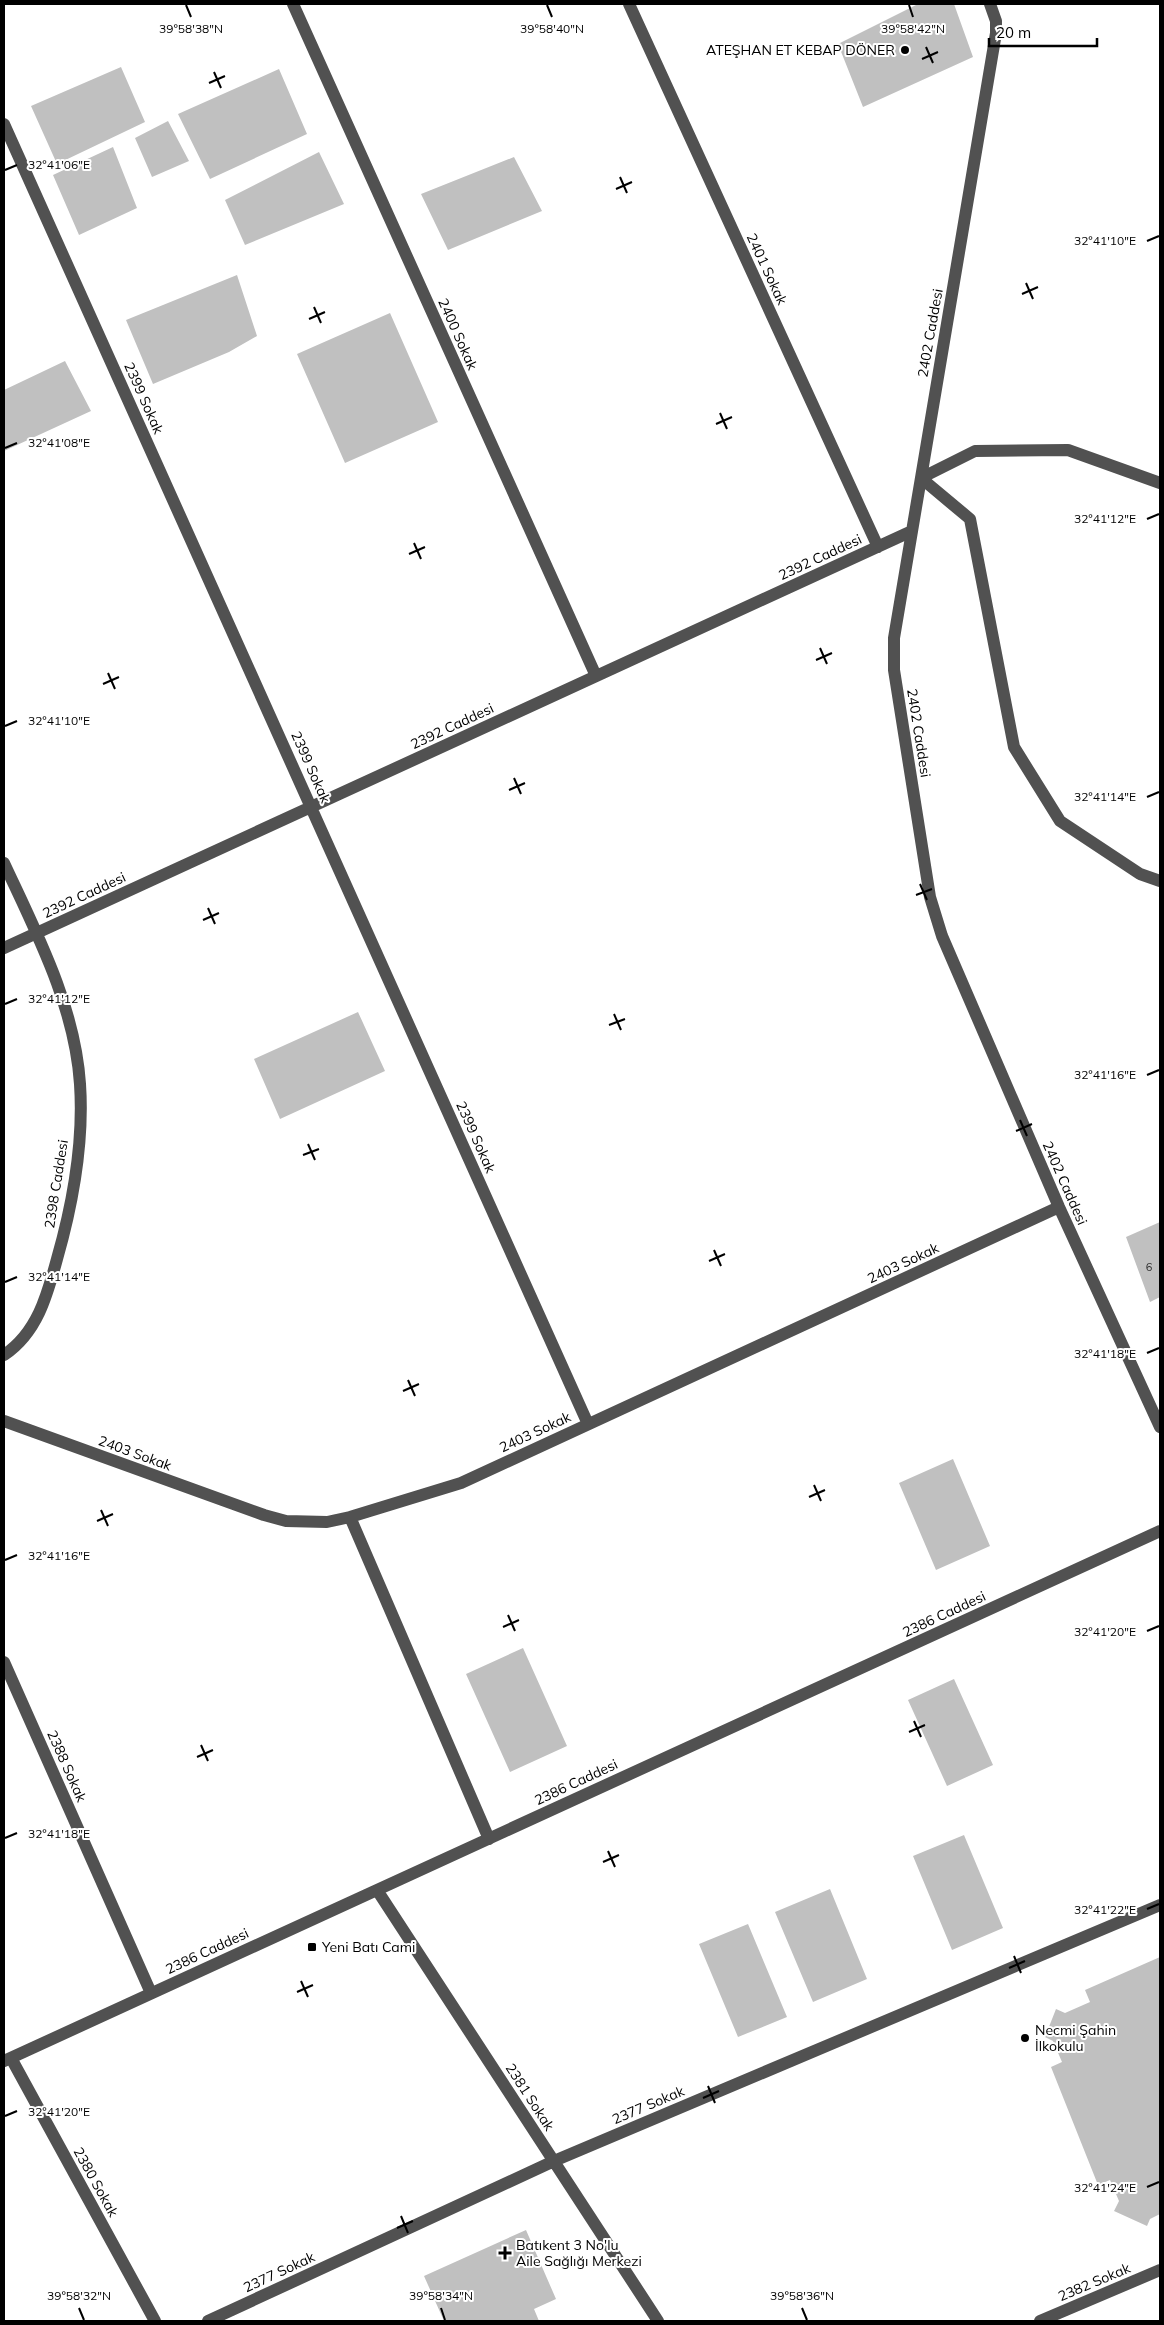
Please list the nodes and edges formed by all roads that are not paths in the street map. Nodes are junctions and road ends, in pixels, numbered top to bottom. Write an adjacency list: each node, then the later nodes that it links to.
1 (293, 4): 9 (street, 2400 Sokak)
2 (629, 4): 8 (street, 2401 Sokak)
3 (990, 4): 5 (street, 2402 Caddesi)
4 (4, 124): 10 (street, 2399 Sokak)
5 (921, 478): 6 (street); 7 (street, 2402 Caddesi); 12 (street)
6 (1160, 483)
7 (912, 531): 8 (street, 2392 Caddesi); 15 (street, 2402 Caddesi)
8 (878, 547): 9 (street, 2392 Caddesi)
9 (596, 676): 10 (street, 2392 Caddesi)
10 (312, 807): 13 (street, 2392 Caddesi); 18 (street, 2399 Sokak)
11 (4, 863): 13 (street, 2398 Caddesi)
12 (1160, 881)
13 (36, 933): 14 (street, 2392 Caddesi); 16 (street, 2398 Caddesi)
14 (4, 948)
15 (1059, 1207): 18 (street, 2403 Sokak); 19 (street, 2402 Caddesi)
16 (4, 1355)
17 (4, 1421): 20 (street, 2403 Sokak)
18 (588, 1424): 20 (street, 2403 Sokak)
19 (1160, 1427)
20 (350, 1517): 23 (street)
21 (1160, 1531): 23 (street, 2386 Caddesi)
22 (4, 1662): 26 (street, 2388 Sokak)
23 (489, 1839): 24 (street, 2386 Caddesi)
24 (377, 1890): 26 (street, 2386 Caddesi); 28 (street, 2381 Sokak)
25 (1160, 1905): 28 (street, 2377 Sokak)
26 (151, 1993): 27 (street, 2386 Caddesi)
27 (7, 2059): 30 (street, 2380 Sokak)
28 (554, 2161): 31 (street, 2377 Sokak); 32 (street, 2381 Sokak)
29 (1160, 2270): 33 (street, 2382 Sokak)
30 (155, 2321)
31 (208, 2321)
32 (658, 2321)
33 (1040, 2321)

